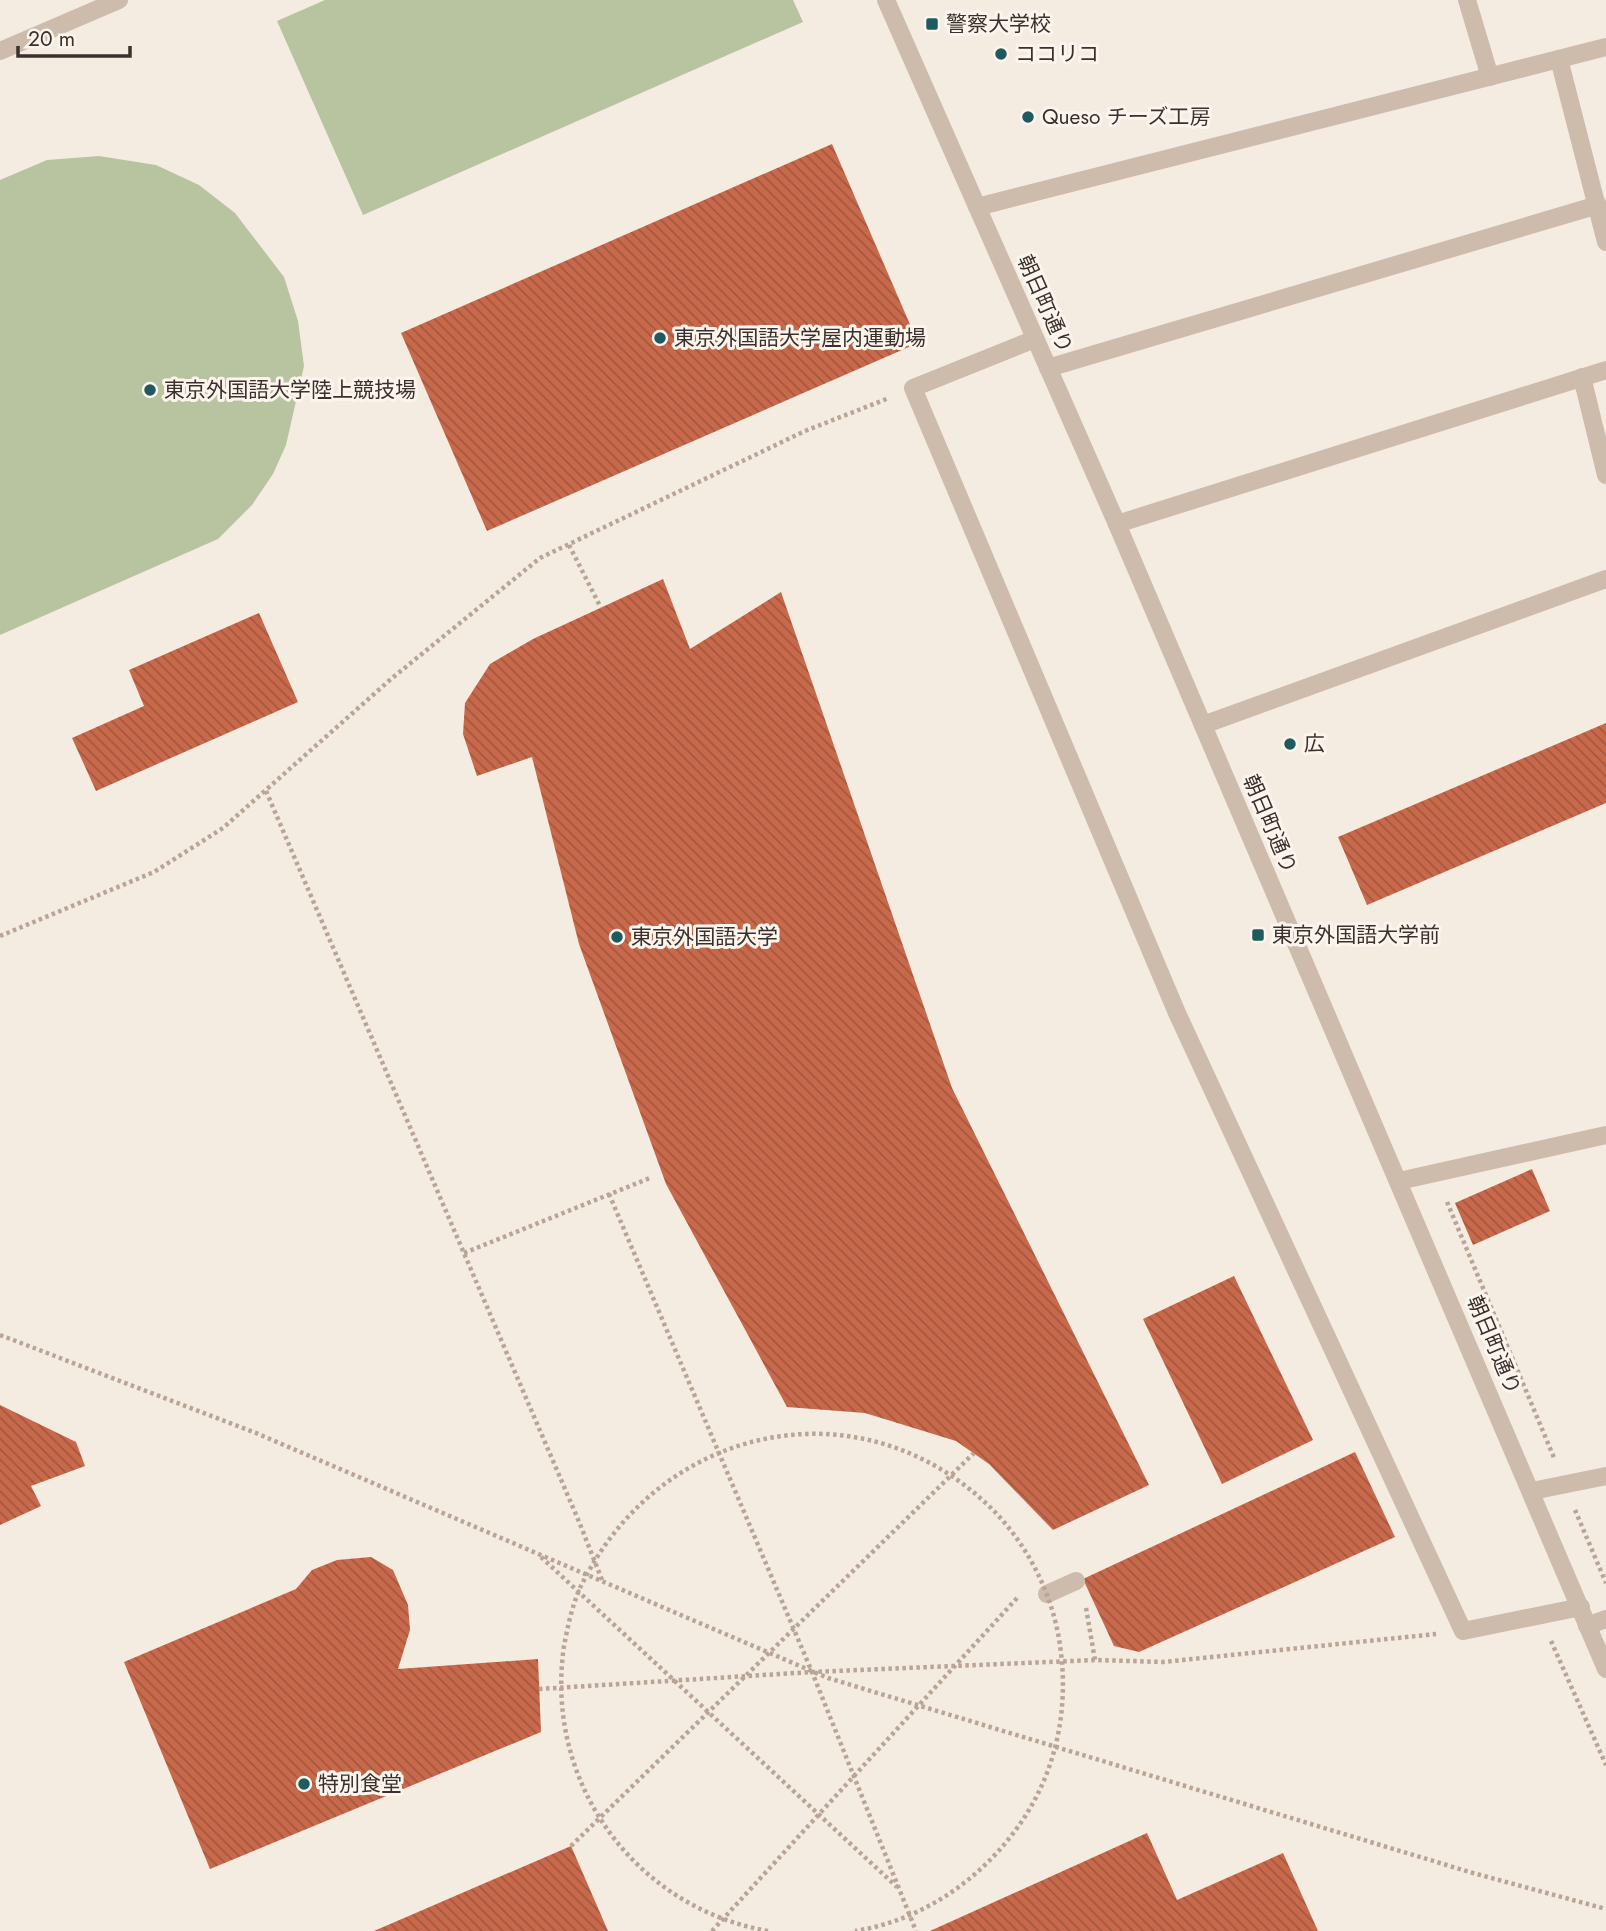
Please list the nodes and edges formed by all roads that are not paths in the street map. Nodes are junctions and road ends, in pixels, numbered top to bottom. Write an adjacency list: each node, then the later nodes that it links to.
1 (119, 0): 5 (street)
2 (886, 0): 9 (street, 朝日町通り)
3 (1467, 0): 7 (street)
4 (1606, 47): 6 (street)
5 (0, 51)
6 (1559, 59): 7 (street); 8 (street)
7 (1489, 77): 9 (street)
8 (1598, 205): 10 (street); 12 (street)
9 (978, 207): 11 (street, 朝日町通り)
10 (1606, 242)
11 (1035, 339): 12 (street, 朝日町通り); 25 (street)
12 (1048, 368): 16 (street, 朝日町通り)
13 (1606, 370): 14 (street)
14 (1582, 377): 15 (street); 16 (street)
15 (1606, 475)
16 (1117, 524): 18 (street, 朝日町通り)
17 (1606, 579): 18 (street)
18 (1203, 725): 20 (street, 朝日町通り)
19 (1606, 1135): 20 (street)
20 (1399, 1181): 22 (street, 朝日町通り)
21 (1606, 1476): 22 (street)
22 (1532, 1491): 25 (street, 朝日町通り)
23 (1076, 1581): 24 (street)
24 (1047, 1594)
25 (1581, 1607): 27 (street, 朝日町通り)
26 (1606, 1619): 27 (street)
27 (1587, 1626): 28 (street, 朝日町通り)
28 (1606, 1669)

